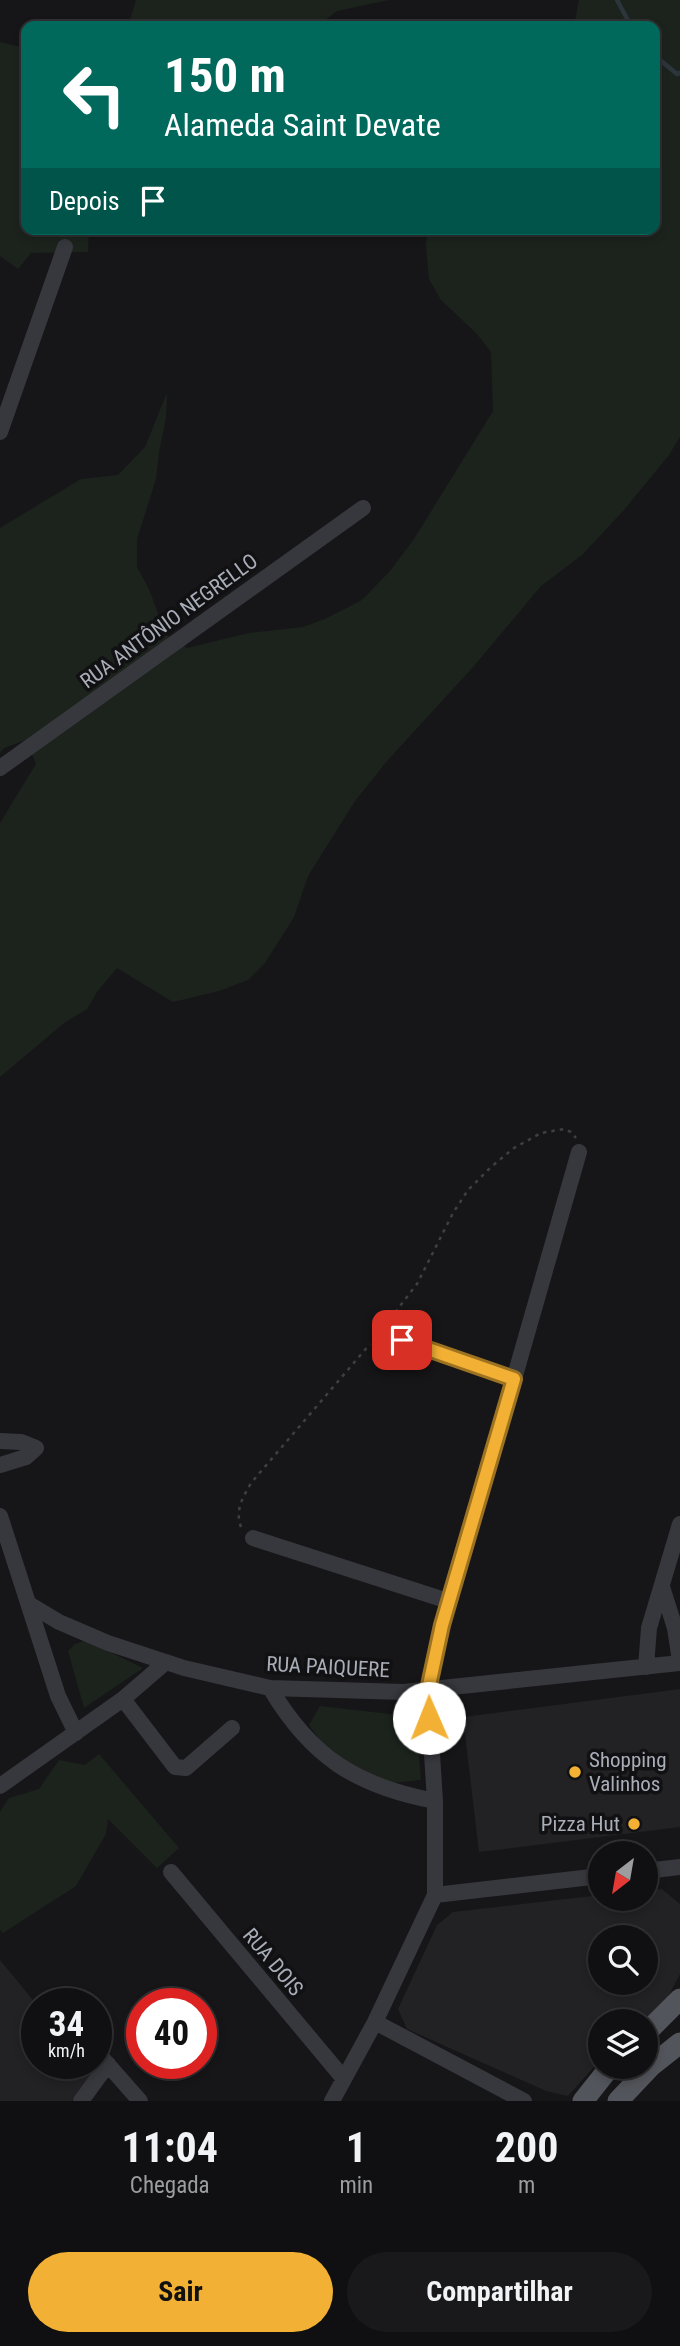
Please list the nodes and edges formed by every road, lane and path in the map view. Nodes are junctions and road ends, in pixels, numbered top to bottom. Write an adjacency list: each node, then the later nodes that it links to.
1 (65, 247): 2 (street)
2 (0, 432)
3 (363, 508): 4 (street, RUA ANTÔNIO NEGRELLO)
4 (0, 768)
5 (579, 1152): 6 (path); 7 (street)
6 (380, 1332): 7 (street); 12 (path)
7 (514, 1379): 14 (street)
8 (0, 1441): 9 (street)
9 (0, 1465)
10 (0, 1516): 15 (street)
11 (680, 1524): 13 (street)
12 (253, 1538): 14 (street)
13 (662, 1587): 17 (street); 18 (street)
14 (448, 1601): 20 (street)
15 (29, 1604): 16 (street, RUA PAIQUERE); 23 (street)
16 (166, 1662): 19 (street, RUA PAIQUERE); 21 (street)
17 (680, 1662): 18 (street, RUA PAIQUERE)
18 (646, 1667): 20 (street, RUA PAIQUERE)
19 (270, 1688): 20 (street, RUA PAIQUERE); 25 (street)
20 (428, 1690): 25 (street)
21 (123, 1699): 22 (street); 23 (street)
22 (232, 1728)
23 (76, 1733): 24 (street)
24 (0, 1786)
25 (435, 1801): 30 (street)
26 (680, 1867): 27 (street)
27 (658, 1870)
28 (171, 1872): 36 (street, RUA DOIS)
29 (588, 1877): 30 (street)
30 (435, 1895): 33 (street)
31 (680, 1999): 32 (main road)
32 (658, 2021)
33 (375, 2022): 36 (street); 42 (street)
34 (680, 2043): 44 (main road)
35 (112, 2069): 40 (street)
36 (344, 2078): 41 (street)
37 (97, 2079): 39 (street)
38 (600, 2079): 43 (main road)
39 (80, 2101)
40 (140, 2101)
41 (332, 2101)
42 (524, 2101)
43 (583, 2101)
44 (618, 2101)

